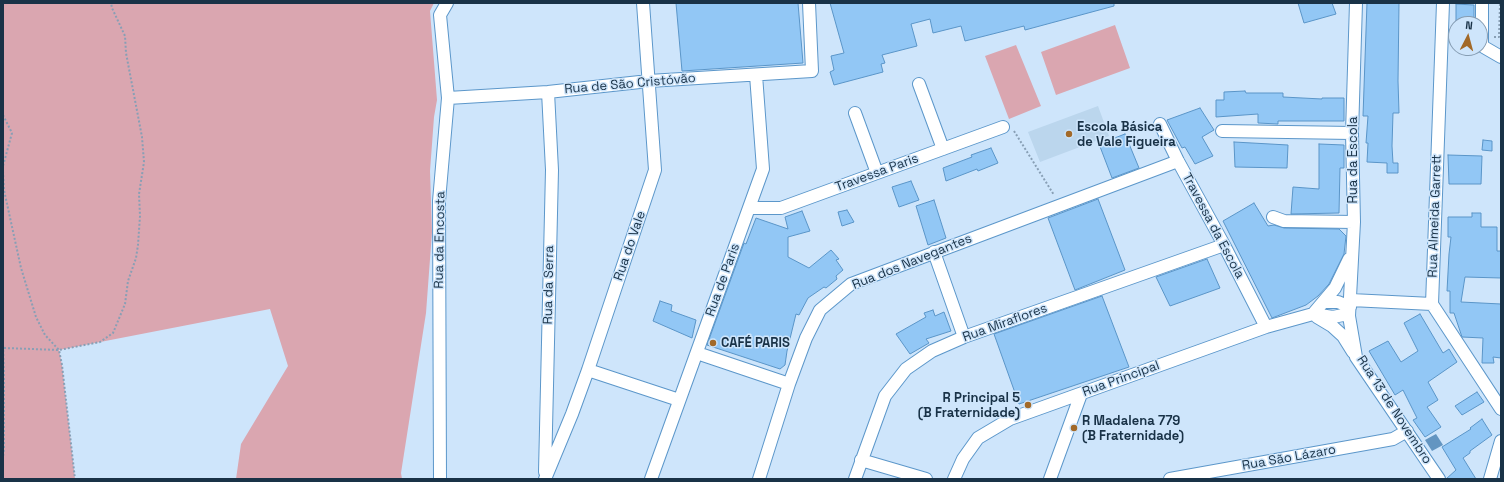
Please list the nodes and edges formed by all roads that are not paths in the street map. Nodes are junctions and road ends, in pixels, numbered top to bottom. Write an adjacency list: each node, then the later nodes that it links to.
1 (447, 3): 12 (street, Rua da Encosta)
2 (644, 3): 9 (street, Rua do Vale)
3 (809, 3): 8 (street, Rua de São Cristóvão)
4 (1356, 3): 17 (street, Rua da Escola)
5 (1443, 3): 28 (street, Rua Almeida Garrett)
6 (1482, 3): 7 (street)
7 (1501, 57)
8 (756, 75): 9 (street, Rua de São Cristóvão); 21 (street, Rua de Paris)
9 (649, 81): 11 (street, Rua de São Cristóvão); 35 (street, Rua do Vale)
10 (919, 84): 18 (street)
11 (548, 92): 12 (street, Rua de São Cristóvão); 44 (street, Rua da Serra)
12 (448, 98): 43 (street, Rua da Encosta)
13 (855, 113): 20 (street)
14 (1160, 124): 19 (street, Travessa da Escola)
15 (1003, 127): 18 (street, Travessa Paris)
16 (1222, 130): 17 (street)
17 (1352, 133): 23 (street, Rua da Escola)
18 (943, 149): 20 (street, Travessa Paris)
19 (1178, 161): 24 (street, Travessa da Escola); 26 (street, Rua dos Navegantes)
20 (877, 173): 21 (street, Travessa Paris)
21 (750, 208): 33 (street, Rua de Paris)
22 (1273, 217): 23 (street)
23 (1354, 222): 25 (street, Rua da Escola)
24 (1224, 245): 31 (street, Travessa da Escola); 32 (street, Rua Miraflores)
25 (1352, 251): 27 (street); 29 (street, Rua da Escola)
26 (934, 252): 32 (street); 36 (street, Rua dos Navegantes)
27 (1324, 302): 29 (street); 30 (street)
28 (1432, 304): 29 (street); 39 (street)
29 (1350, 308): 30 (street); 34 (street, Rua 13 de Novembro)
30 (1313, 314): 31 (street, Rua Principal); 34 (street)
31 (1266, 327): 37 (street, Rua Principal)
32 (964, 337): 42 (street, Rua Miraflores)
33 (697, 353): 36 (street); 38 (street, Rua de Paris)
34 (1356, 357): 40 (street, Rua 13 de Novembro)
35 (588, 370): 38 (street); 44 (street, Rua do Vale)
36 (789, 384): 46 (street, Rua dos Navegantes)
37 (1081, 394): 49 (street, Rua Principal); 50 (street)
38 (679, 400): 45 (street, Rua de Paris)
39 (1501, 409)
40 (1407, 431): 51 (street, Rua São Lázaro); 52 (street, Rua 13 de Novembro)
41 (1501, 441): 53 (street)
42 (861, 460): 47 (street, Rua Miraflores); 48 (street)
43 (440, 479)
44 (545, 479)
45 (651, 479)
46 (759, 479)
47 (855, 479)
48 (926, 479)
49 (954, 479)
50 (1050, 479)
51 (1170, 479)
52 (1439, 479)
53 (1490, 479)

